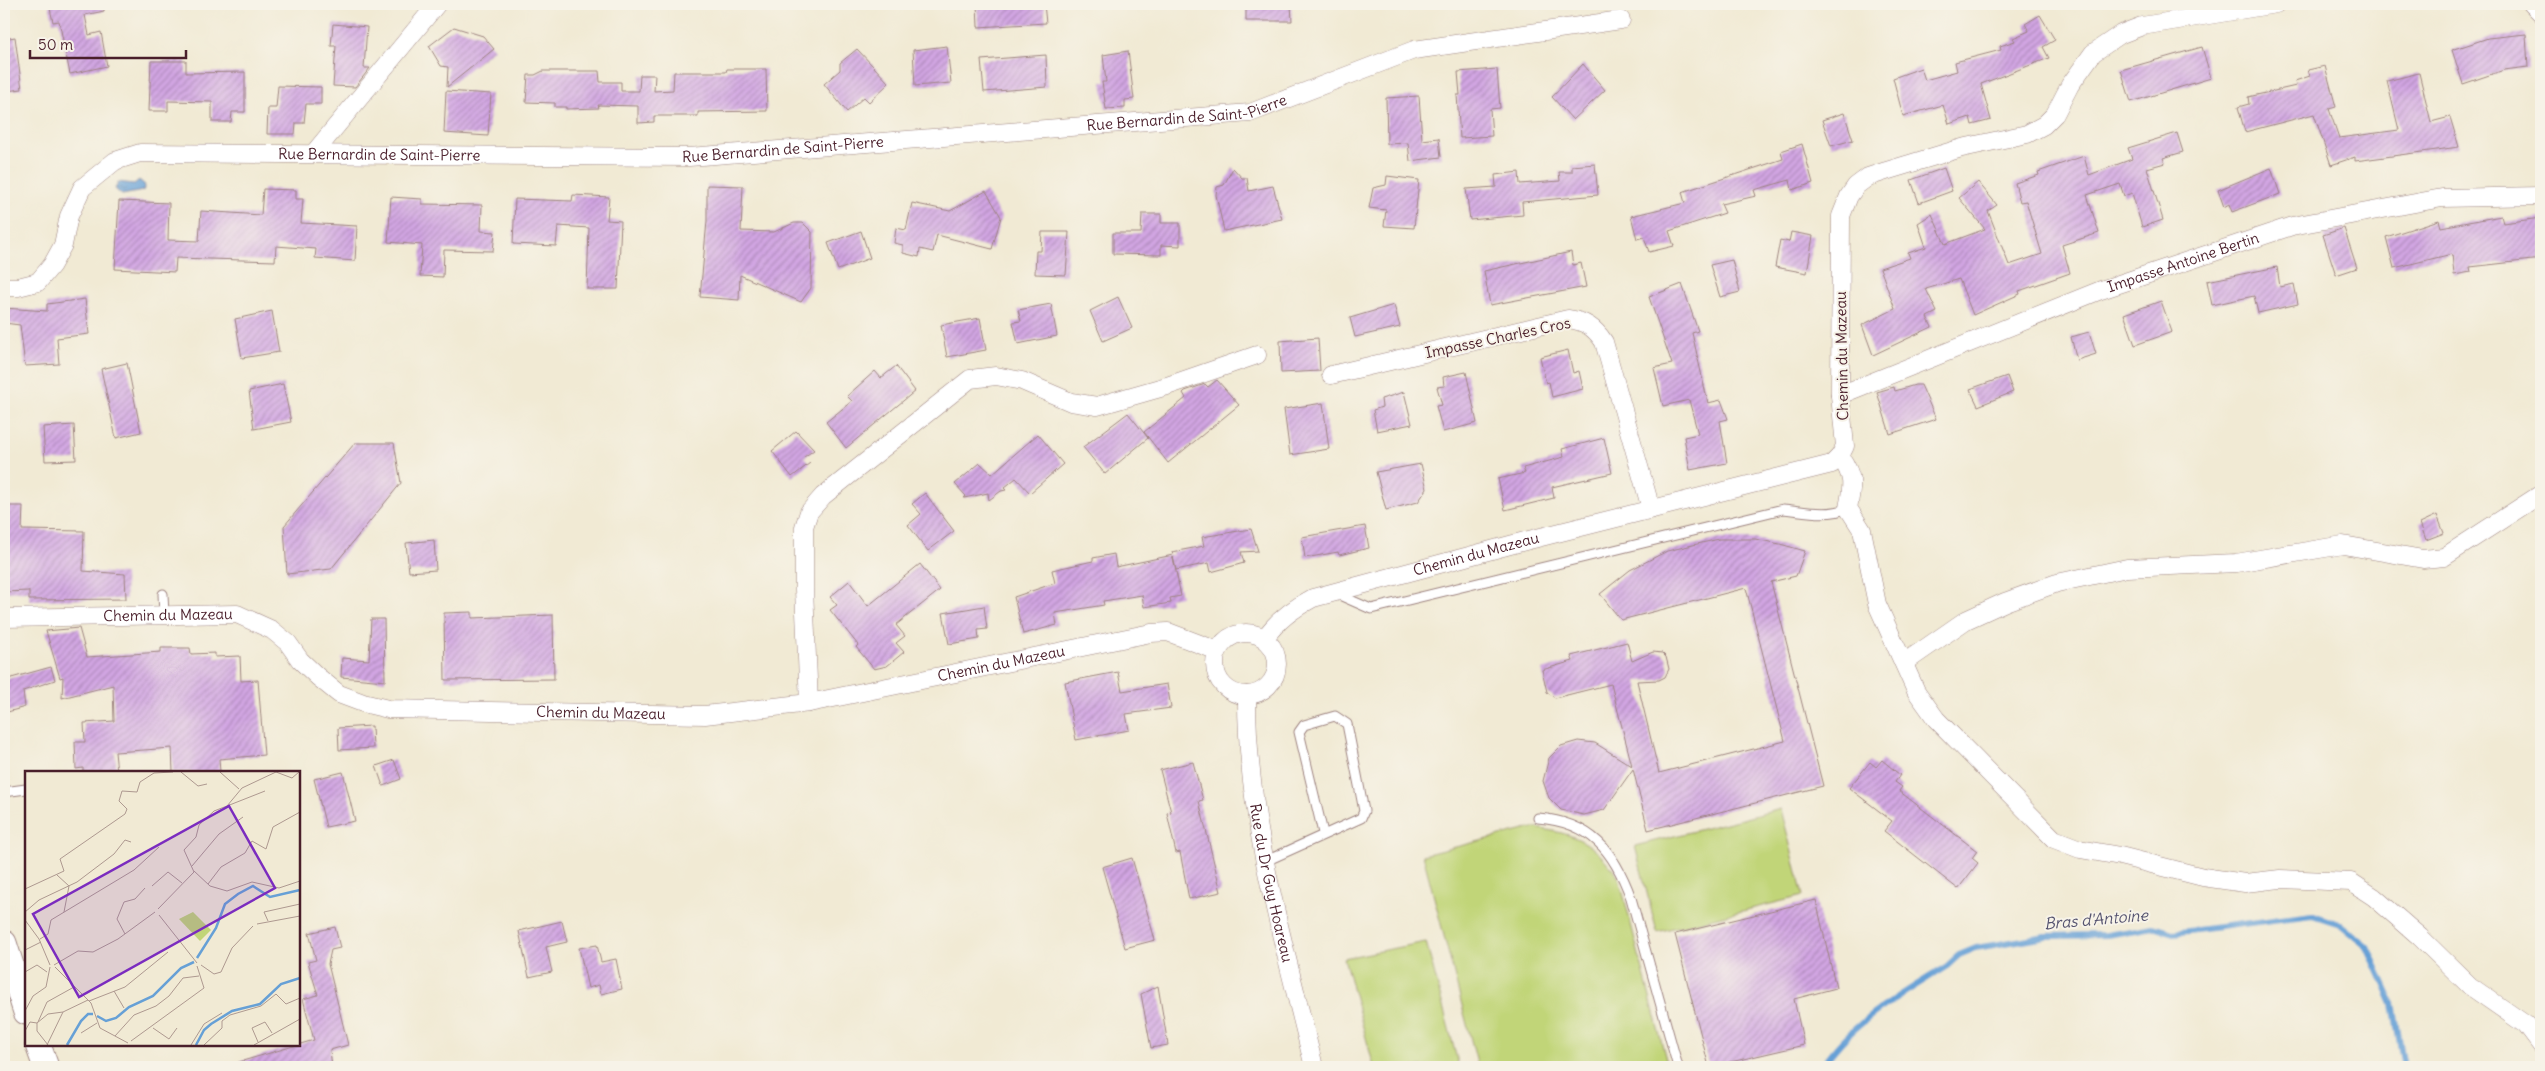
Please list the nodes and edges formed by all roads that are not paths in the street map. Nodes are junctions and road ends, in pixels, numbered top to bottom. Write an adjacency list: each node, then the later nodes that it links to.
1 (437, 4): 6 (street)
2 (2276, 4): 11 (street, Chemin du Mazeau)
3 (2532, 4): 4 (street)
4 (2541, 13)
5 (1621, 20): 6 (street, Rue Bernardin de Saint-Pierre)
6 (314, 153): 8 (street, Rue Bernardin de Saint-Pierre)
7 (2541, 196): 11 (street, Impasse Antoine Bertin)
8 (4, 287)
9 (1257, 356): 24 (street)
10 (1331, 375): 15 (street, Impasse Charles Cros)
11 (1840, 395): 12 (street, Chemin du Mazeau)
12 (1840, 456): 14 (street); 15 (street, Chemin du Mazeau)
13 (2541, 494): 22 (street)
14 (1848, 508): 16 (lane); 22 (street)
15 (1651, 509): 16 (street, Chemin du Mazeau)
16 (1334, 592): 20 (street, Chemin du Mazeau)
17 (164, 594): 18 (lane)
18 (164, 615): 19 (street, Chemin du Mazeau); 24 (street, Chemin du Mazeau)
19 (4, 618)
20 (1265, 638): 21 (street); 23 (street)
21 (1218, 651): 23 (street); 24 (street, Chemin du Mazeau)
22 (1904, 663): 32 (street)
23 (1247, 695): 29 (street, Rue du Dr Guy Hoareau)
24 (809, 703)
25 (25, 789): 26 (lane)
26 (4, 792)
27 (1538, 818): 36 (lane)
28 (1323, 833): 28 (lane); 29 (lane)
29 (1266, 861): 35 (street, Rue du Dr Guy Hoareau)
30 (5, 948): 31 (main road)
31 (25, 1009)
32 (2541, 1045)
33 (38, 1046): 34 (main road)
34 (46, 1067)
35 (1314, 1067)
36 (1678, 1067)

